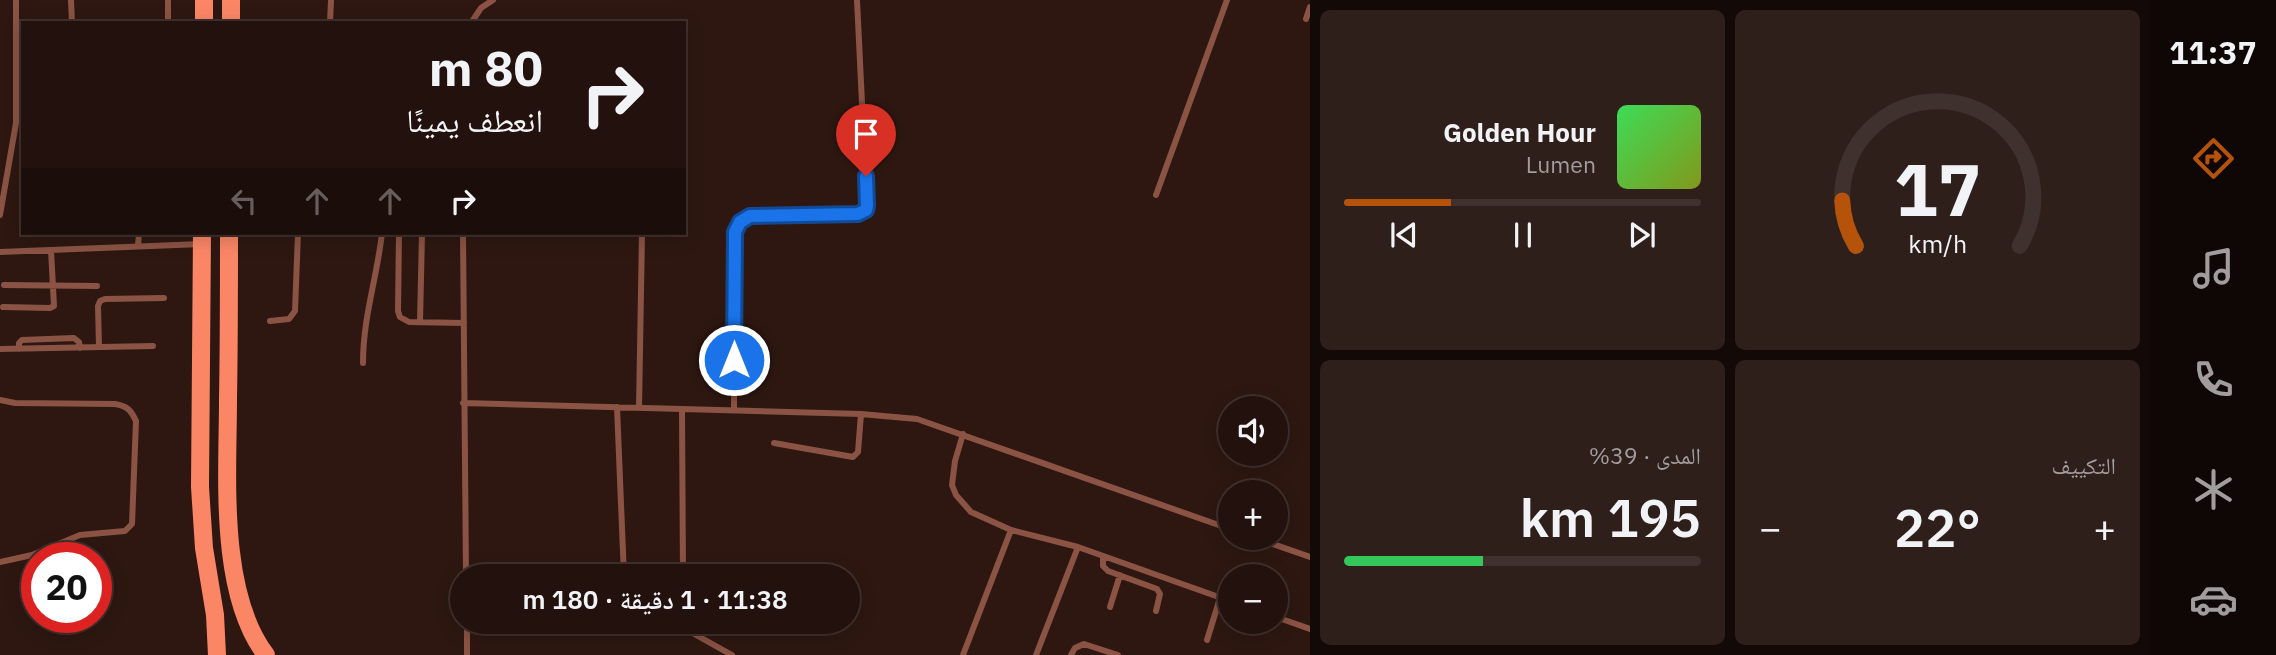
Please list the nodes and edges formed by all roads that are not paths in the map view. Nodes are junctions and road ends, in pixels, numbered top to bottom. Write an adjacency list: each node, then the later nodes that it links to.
1 (16, 0): 18 (lane)
2 (71, 0): 12 (lane)
3 (168, 0): 13 (lane)
4 (204, 0): 14 (main road)
5 (231, 0): 15 (main road)
6 (331, 0): 16 (lane)
7 (493, 0): 17 (lane)
8 (857, 0): 50 (lane)
9 (1227, 0): 19 (lane)
10 (1310, 7): 11 (lane)
11 (1306, 19)
12 (72, 21)
13 (167, 21)
14 (204, 21)
15 (231, 21)
16 (330, 21)
17 (472, 21)
18 (20, 82): 20 (lane)
19 (1156, 195)
20 (0, 215)
21 (139, 235): 30 (lane)
22 (229, 235): 75 (main road)
23 (298, 235): 38 (lane)
24 (382, 235): 44 (lane)
25 (399, 235): 39 (lane)
26 (422, 235): 39 (lane)
27 (463, 235): 40 (lane)
28 (642, 235): 48 (lane)
29 (202, 238): 30 (lane); 74 (main road)
30 (138, 246): 31 (lane)
31 (51, 250): 32 (lane); 34 (lane)
32 (0, 252)
33 (4, 285): 34 (lane)
34 (53, 286): 35 (lane); 37 (lane)
35 (97, 286)
36 (164, 298): 42 (lane)
37 (3, 307)
38 (270, 321)
39 (420, 322): 40 (lane)
40 (464, 323): 46 (lane)
41 (153, 346): 42 (lane)
42 (99, 348): 43 (lane)
43 (0, 349)
44 (363, 363)
45 (0, 400): 60 (lane)
46 (463, 403): 47 (lane); 61 (lane)
47 (617, 407): 48 (lane); 62 (lane)
48 (639, 408): 49 (lane)
49 (682, 409): 50 (lane); 63 (lane)
50 (734, 411): 51 (lane)
51 (861, 414): 52 (lane); 53 (lane)
52 (963, 435): 54 (lane); 55 (lane)
53 (774, 443)
54 (1218, 525)
55 (1011, 530): 56 (lane); 78 (lane)
56 (1079, 547): 58 (lane); 79 (lane)
57 (1288, 549): 59 (lane)
58 (1103, 556): 64 (lane); 65 (lane)
59 (1310, 557)
60 (0, 562)
61 (466, 564)
62 (624, 564)
63 (683, 564)
64 (1120, 575): 67 (lane); 68 (lane)
65 (1218, 597)
66 (1218, 604): 73 (lane)
67 (1110, 607)
68 (1156, 611)
69 (1288, 621): 70 (lane)
70 (1310, 629)
71 (467, 634): 76 (lane)
72 (695, 634): 77 (lane)
73 (1207, 640)
74 (217, 655)
75 (266, 655)
76 (467, 655)
77 (732, 655)
78 (963, 655)
79 (1036, 655)
80 (1071, 655): 81 (lane)
81 (1118, 655)

